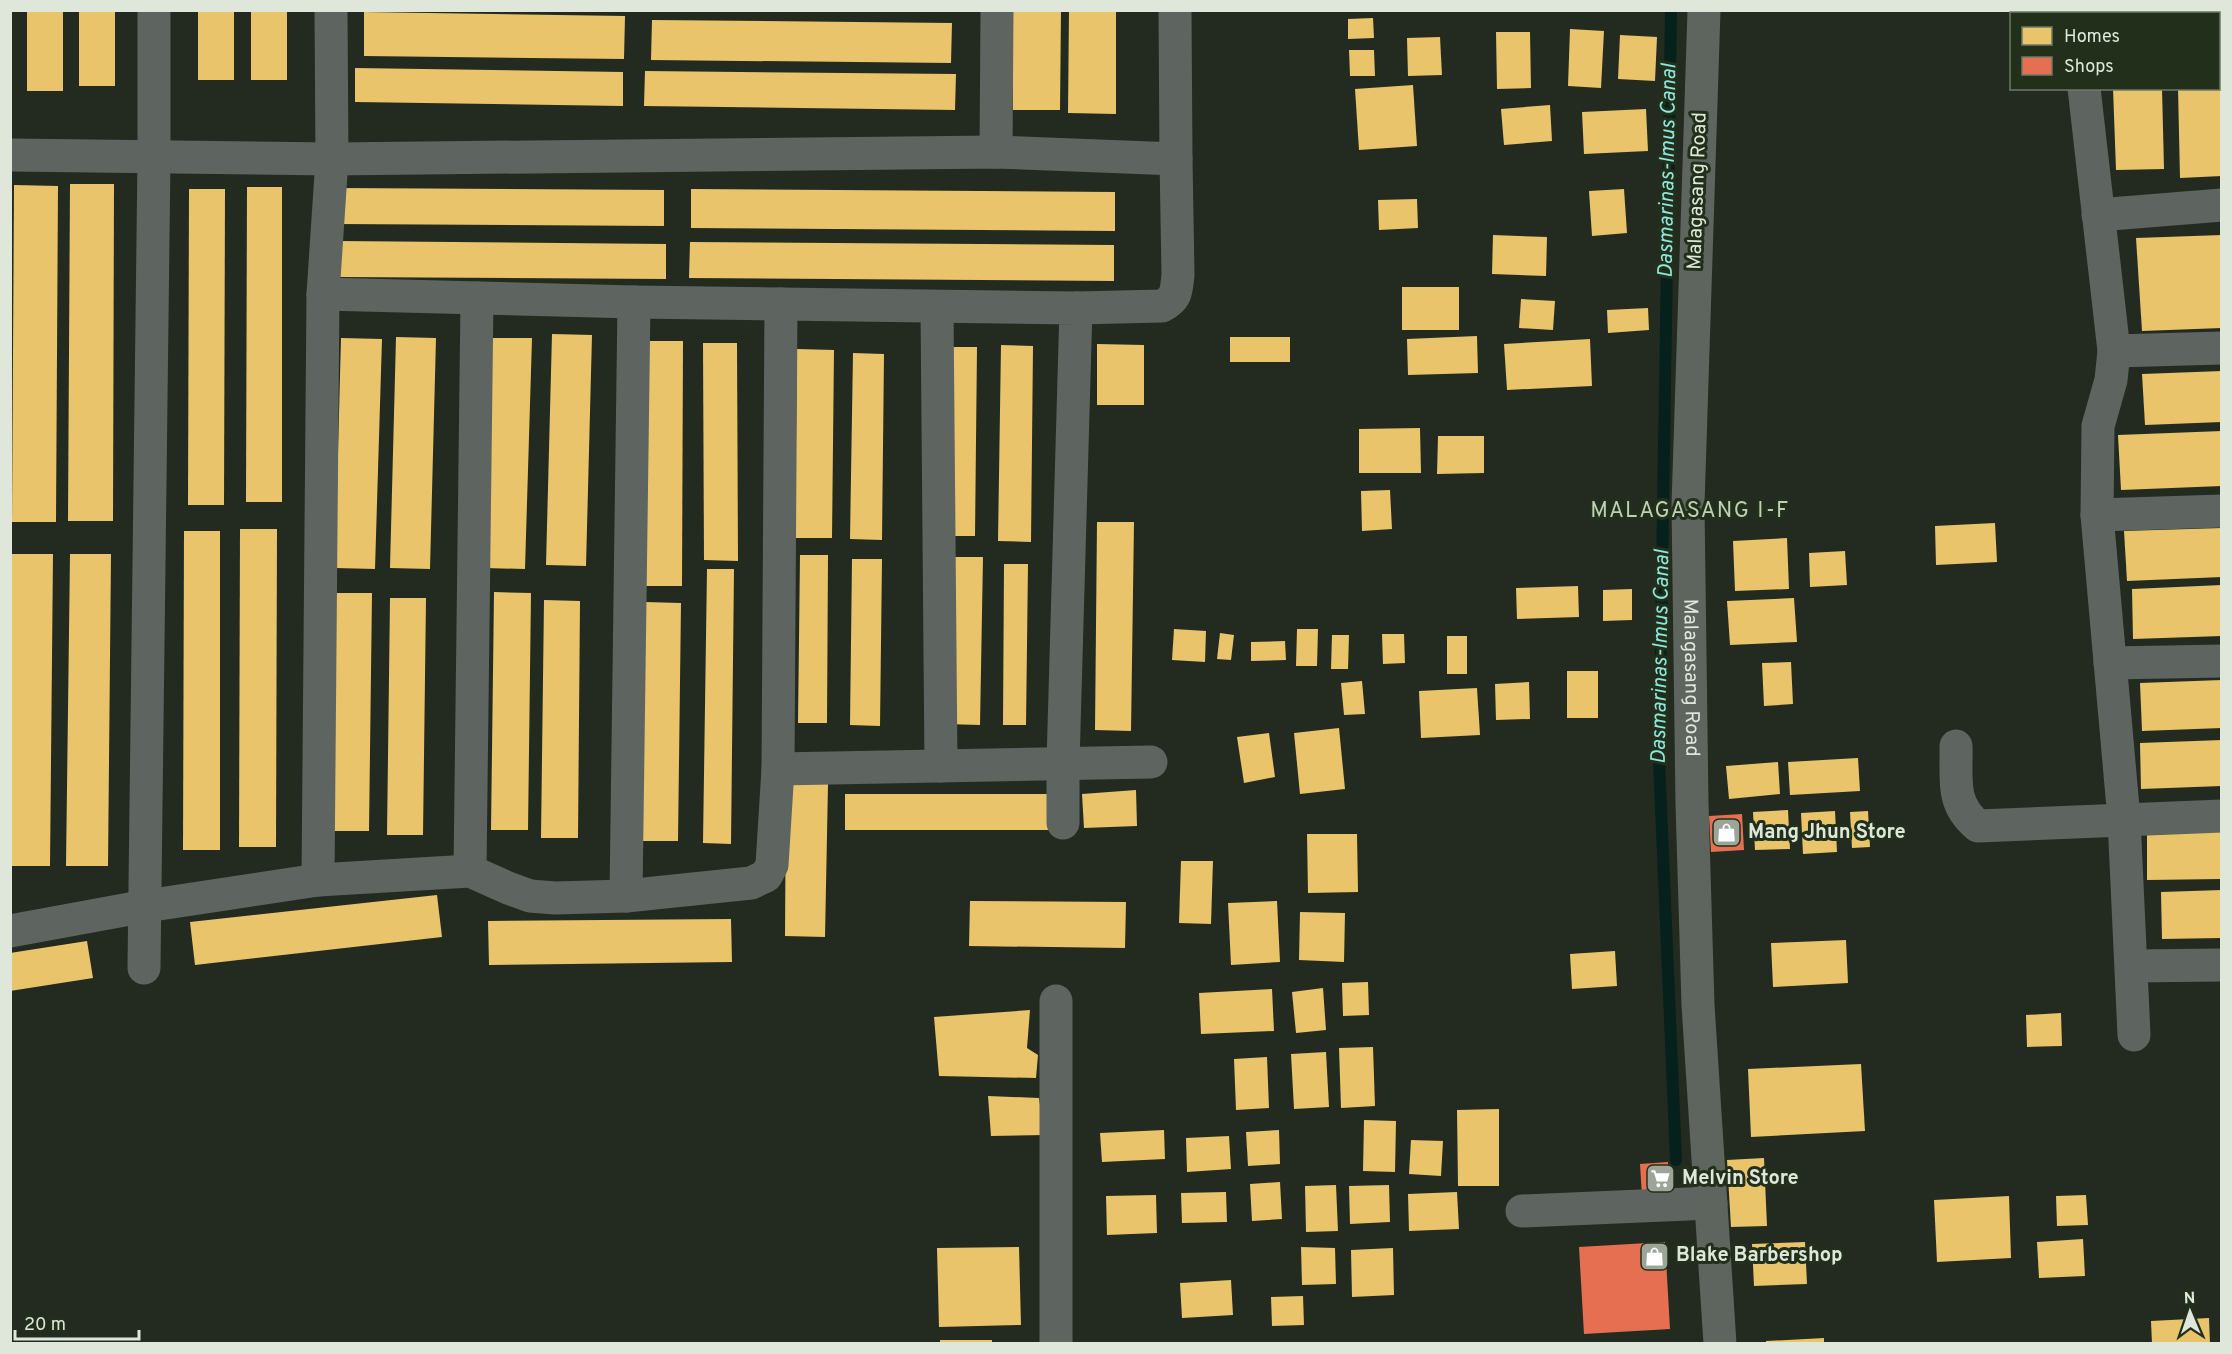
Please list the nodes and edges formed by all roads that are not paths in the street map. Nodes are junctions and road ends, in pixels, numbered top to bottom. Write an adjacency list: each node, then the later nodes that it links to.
1 (154, 10): 9 (street)
2 (331, 10): 10 (street)
3 (998, 10): 7 (street)
4 (1175, 10): 11 (street)
5 (1704, 10): 44 (main road, Malagasang Road)
6 (2084, 90): 13 (street)
7 (996, 152): 10 (street); 11 (street)
8 (10, 154): 9 (street)
9 (154, 157): 10 (street); 37 (street)
10 (332, 159): 14 (street)
11 (1176, 159): 19 (street)
12 (2222, 206): 13 (street)
13 (2098, 215): 21 (street)
14 (323, 294): 15 (street); 35 (street)
15 (477, 298): 16 (street); 34 (street)
16 (634, 302): 17 (street); 36 (street)
17 (781, 304): 18 (street); 30 (street)
18 (937, 307): 19 (street); 29 (street)
19 (1076, 308): 28 (street)
20 (2222, 348): 21 (street)
21 (2114, 351): 23 (street)
22 (2222, 511): 23 (street)
23 (2097, 515): 25 (street)
24 (2222, 661): 25 (street)
25 (2110, 663): 32 (street)
26 (1956, 746): 32 (street)
27 (1151, 762): 28 (street)
28 (1063, 763): 29 (street); 33 (street)
29 (941, 766): 30 (street)
30 (778, 769): 36 (street)
31 (2222, 816): 32 (street)
32 (2124, 819): 40 (street)
33 (1063, 823)
34 (470, 871): 35 (street); 36 (street)
35 (318, 880): 37 (street)
36 (626, 896)
37 (146, 906): 38 (street); 41 (street)
38 (10, 931)
39 (2222, 964): 40 (street)
40 (2132, 966): 43 (street)
41 (144, 968)
42 (1056, 1000): 46 (street)
43 (2134, 1035)
44 (1711, 1203): 45 (street); 47 (main road, Malagasang Road)
45 (1522, 1211)
46 (1056, 1344)
47 (1720, 1344)

